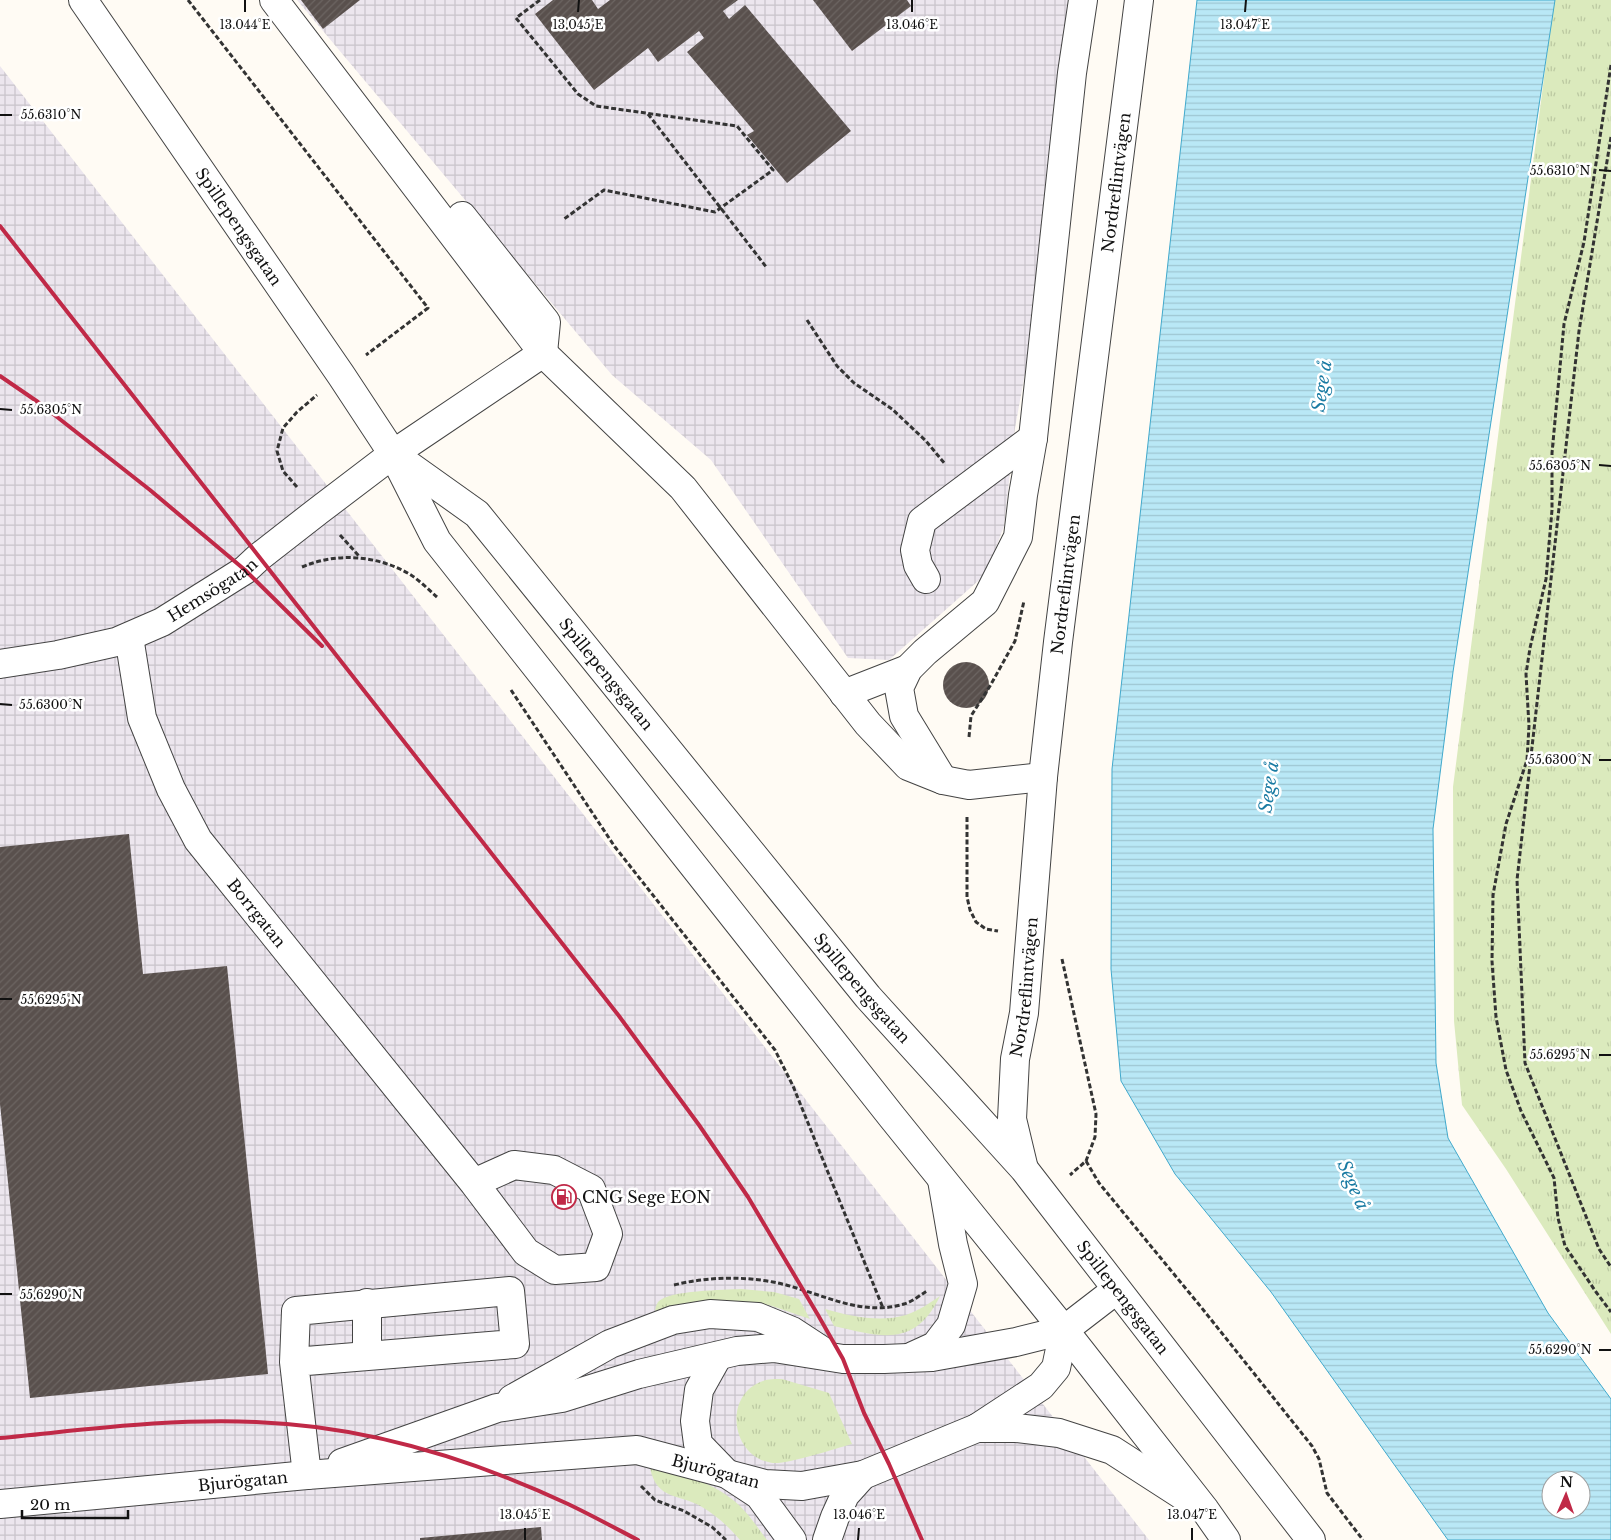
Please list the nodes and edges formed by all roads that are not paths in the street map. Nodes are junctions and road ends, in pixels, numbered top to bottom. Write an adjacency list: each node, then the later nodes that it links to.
1 (83, 0): 8 (street, Spillepengsgatan)
2 (274, 0): 6 (street)
3 (298, 0): 6 (street)
4 (1083, 0): 7 (street)
5 (1139, 0): 14 (street, Nordreflintvägen)
6 (543, 353): 8 (street, Hemsögatan); 13 (street)
7 (1033, 438): 9 (street); 12 (street)
8 (393, 454): 10 (street, Hemsögatan); 16 (street, Spillepengsgatan); 17 (street, Spillepengsgatan)
9 (926, 578)
10 (128, 637): 11 (street, Hemsögatan); 18 (street, Borrgatan)
11 (0, 664)
12 (908, 669): 13 (street); 15 (street)
13 (844, 694): 15 (street)
14 (1043, 776): 15 (street); 16 (street, Nordreflintvägen)
15 (943, 780)
16 (1024, 1169): 19 (street, Spillepengsgatan)
17 (942, 1179): 21 (street, Spillepengsgatan); 25 (street)
18 (474, 1183): 18 (street, Borrgatan)
19 (1116, 1290): 21 (street, Bjurögatan); 37 (street, Spillepengsgatan)
20 (367, 1303): 22 (street); 22 (street); 26 (street)
21 (1064, 1330): 25 (street, Bjurögatan); 28 (street, Bjurögatan); 33 (street, Spillepengsgatan)
22 (367, 1356): 26 (street)
23 (718, 1356): 24 (street, Bjurögatan); 27 (street, Bjurögatan); 29 (street)
24 (831, 1356): 25 (street, Bjurögatan); 27 (street, Bjurögatan)
25 (908, 1358)
26 (294, 1362): 30 (street)
27 (497, 1408): 30 (street, Bjurögatan)
28 (977, 1428): 31 (street, Bjurögatan); 33 (street)
29 (727, 1474): 30 (street, Bjurögatan); 31 (street, Bjurögatan); 34 (street)
30 (307, 1475): 32 (street, Bjurögatan)
31 (863, 1475): 35 (street)
32 (0, 1504)
33 (1205, 1510): 36 (street, Spillepengsgatan)
34 (792, 1540)
35 (827, 1540)
36 (1226, 1540)
37 (1312, 1540)

